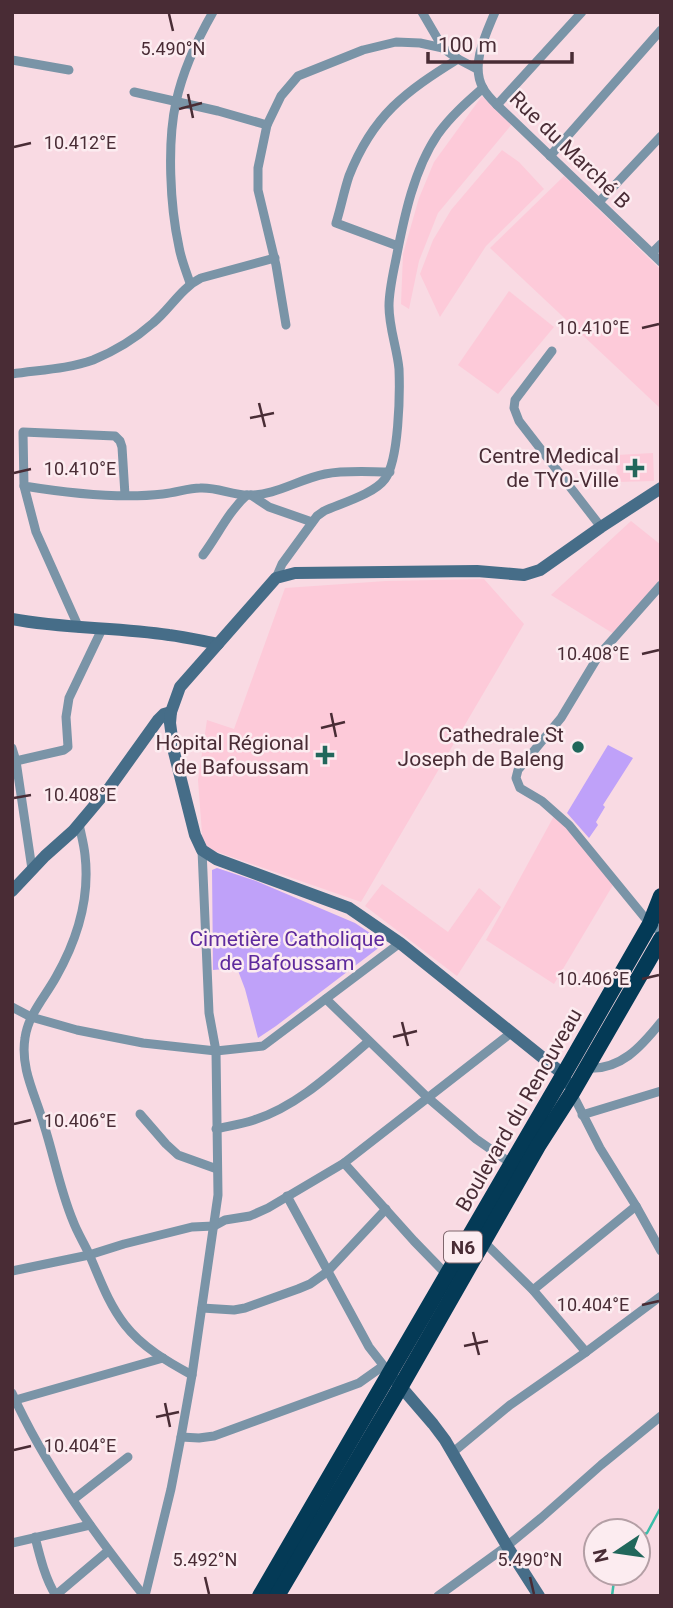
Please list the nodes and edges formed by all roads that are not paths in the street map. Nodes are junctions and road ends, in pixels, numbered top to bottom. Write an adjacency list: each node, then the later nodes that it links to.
1 (213, 12): 13 (street)
2 (422, 12): 6 (street)
3 (495, 12): 9 (street)
4 (582, 12): 14 (street)
5 (661, 30): 17 (street)
6 (443, 48): 7 (street); 15 (street)
7 (458, 59): 9 (street); 20 (street)
8 (12, 60): 10 (street)
9 (477, 69): 11 (street, Rue du Marché B)
10 (69, 70)
11 (483, 88): 14 (street, Rue du Marché B); 20 (street)
12 (134, 92): 13 (street)
13 (176, 101): 15 (street); 24 (street)
14 (497, 105): 17 (street, Rue du Marché B)
15 (267, 125): 22 (street)
16 (661, 136): 18 (street)
17 (550, 156): 18 (street, Rue du Marché B)
18 (599, 202): 21 (street, Rue du Marché B)
19 (661, 244): 21 (street)
20 (398, 246): 30 (street)
21 (652, 253): 23 (street, Rue du Marché B)
22 (275, 258): 24 (street); 25 (street)
23 (661, 261)
24 (190, 283): 27 (street)
25 (286, 325)
26 (552, 351): 36 (street)
27 (12, 374)
28 (12, 431): 29 (street)
29 (23, 432): 31 (street); 33 (street)
30 (390, 472): 34 (street); 35 (street)
31 (24, 486): 33 (street); 41 (street)
32 (661, 488): 36 (street)
33 (125, 495): 34 (street)
34 (249, 495): 35 (street); 37 (street)
35 (312, 522): 38 (street)
36 (601, 527): 38 (street)
37 (203, 555)
38 (276, 578): 43 (street)
39 (661, 585): 52 (street)
40 (12, 619): 41 (street)
41 (79, 628): 42 (street)
42 (102, 629): 43 (street); 46 (street)
43 (218, 644): 44 (street)
44 (171, 712): 47 (street); 48 (street)
45 (12, 748): 46 (street)
46 (16, 761): 49 (street)
47 (79, 824): 49 (street); 57 (street)
48 (202, 850): 54 (street); 61 (street)
49 (32, 869): 50 (street)
50 (12, 891)
51 (661, 896): 52 (highway, Boulevard du Renouveau / N6)
52 (655, 928): 62 (highway, Boulevard du Renouveau / N6)
53 (661, 939): 62 (highway, Boulevard du Renouveau / N6)
54 (400, 943): 55 (street); 59 (street)
55 (326, 999): 60 (street); 61 (street)
56 (12, 1007): 57 (street)
57 (31, 1017): 61 (street); 78 (street)
58 (661, 1022): 62 (street)
59 (511, 1034): 62 (street); 65 (street)
60 (368, 1042): 65 (street); 68 (street)
61 (216, 1051): 68 (street)
62 (573, 1068): 64 (highway, Boulevard du Renouveau / N6); 70 (highway, Boulevard du Renouveau / N6)
63 (661, 1091): 67 (street)
64 (572, 1093): 67 (street); 76 (highway, Boulevard du Renouveau / N6)
65 (427, 1097): 69 (street); 70 (street)
66 (140, 1114): 71 (street)
67 (582, 1115): 73 (street)
68 (216, 1129): 71 (street)
69 (344, 1163): 72 (street); 74 (street)
70 (512, 1164): 81 (highway, Boulevard du Renouveau / N6)
71 (217, 1169): 75 (street)
72 (287, 1196): 75 (street); 80 (street)
73 (636, 1206): 77 (street); 82 (street)
74 (386, 1209): 80 (street); 81 (street)
75 (214, 1226): 78 (street); 84 (street)
76 (483, 1241): 81 (highway, Boulevard du Renouveau / N6); 82 (street)
77 (661, 1251)
78 (89, 1255): 79 (street); 86 (street)
79 (12, 1271)
80 (327, 1272): 84 (street); 88 (street)
81 (453, 1279): 88 (highway, Boulevard du Renouveau / N6)
82 (533, 1290): 85 (street)
83 (661, 1296): 85 (street)
84 (202, 1308): 87 (street)
85 (586, 1352): 92 (street)
86 (163, 1359): 87 (street); 89 (street)
87 (192, 1376): 91 (street)
88 (392, 1376): 91 (street); 92 (street); 100 (highway, Boulevard du Renouveau / N6)
89 (13, 1398): 94 (street)
90 (661, 1416): 98 (street)
91 (181, 1437): 102 (street)
92 (452, 1453): 98 (street)
93 (128, 1457): 94 (street)
94 (74, 1499): 95 (street)
95 (90, 1525): 96 (street); 99 (street)
96 (36, 1537): 97 (street); 101 (street)
97 (12, 1543)
98 (507, 1546): 105 (street); 106 (street)
99 (108, 1551): 101 (street); 102 (street)
100 (280, 1577): 103 (highway, Boulevard du Renouveau / N6); 104 (highway, Boulevard du Renouveau / N6)
101 (56, 1595)
102 (145, 1596)
103 (260, 1596)
104 (277, 1596)
105 (438, 1596)
106 (539, 1596)

